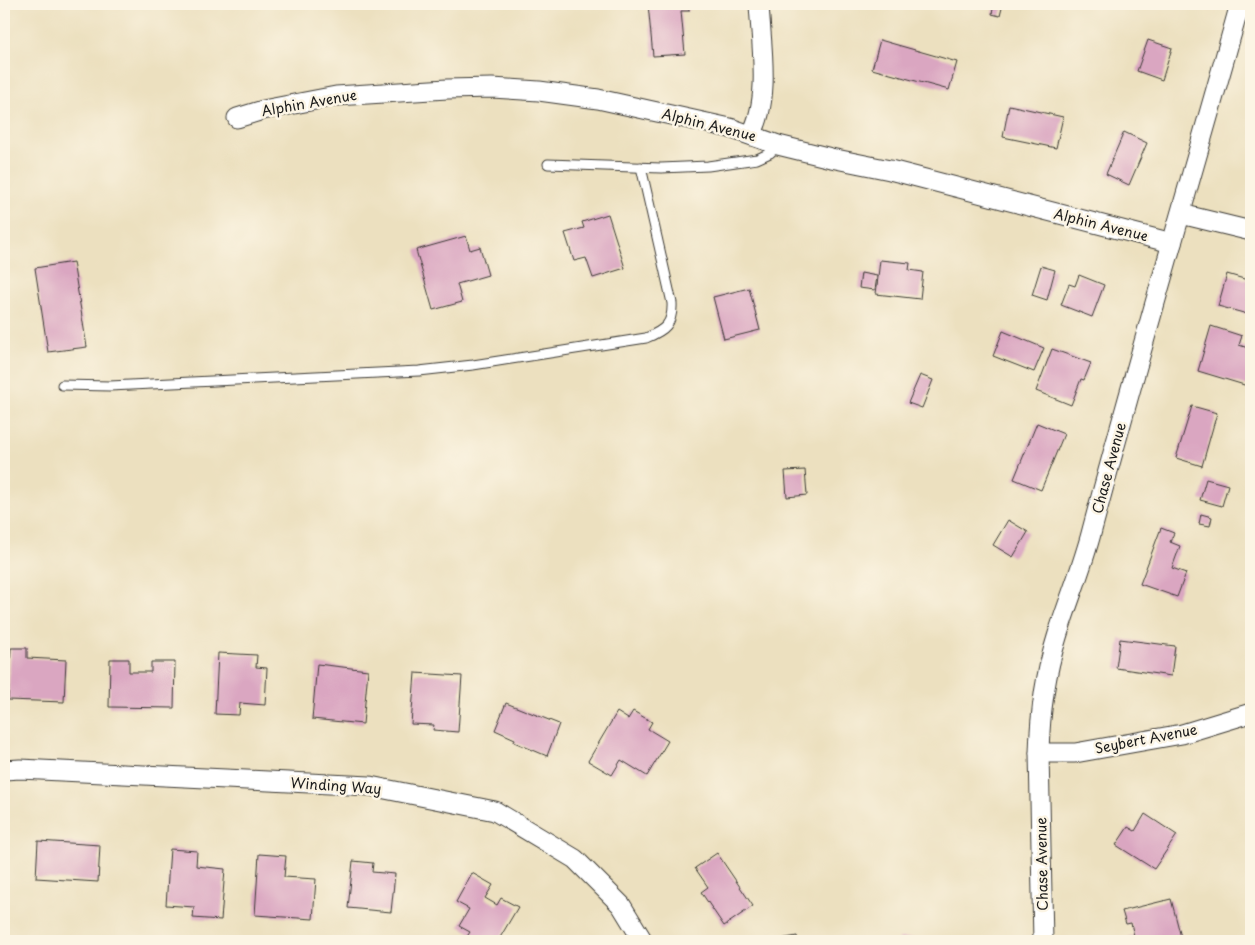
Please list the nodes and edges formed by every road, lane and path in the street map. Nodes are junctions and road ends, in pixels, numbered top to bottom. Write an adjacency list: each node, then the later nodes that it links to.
1 (759, 4): 4 (street)
2 (1240, 4): 8 (street, Chase Avenue)
3 (237, 118): 4 (street, Alphin Avenue)
4 (751, 135): 5 (street, Alphin Avenue)
5 (778, 145): 7 (lane); 10 (street, Alphin Avenue)
6 (548, 164): 7 (lane)
7 (641, 167): 11 (lane)
8 (1181, 214): 9 (street); 10 (street, Chase Avenue)
9 (1251, 231)
10 (1172, 243): 13 (street, Chase Avenue)
11 (62, 385)
12 (1251, 713): 13 (street, Seybert Avenue)
13 (1040, 753): 16 (street, Chase Avenue)
14 (4, 770): 15 (street, Winding Way)
15 (643, 941)
16 (1043, 941)

